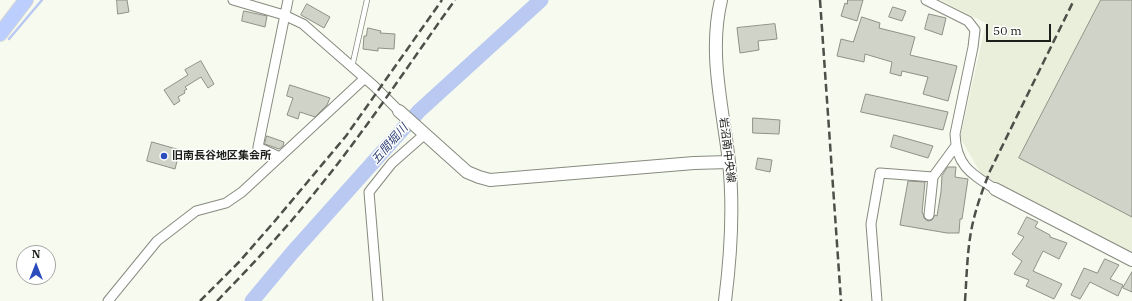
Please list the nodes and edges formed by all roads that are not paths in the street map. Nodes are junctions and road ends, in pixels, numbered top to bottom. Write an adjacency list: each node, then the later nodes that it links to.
1 (26, 0): 8 (main road)
2 (233, 0): 7 (street)
3 (288, 0): 7 (street)
4 (367, 0): 9 (lane)
5 (721, 0): 15 (street, 岩沼南中央線)
6 (926, 0): 13 (street)
7 (284, 15): 9 (street); 14 (street)
8 (0, 34)
9 (352, 67): 10 (street)
10 (365, 78): 11 (street); 14 (street)
11 (399, 111): 12 (street)
12 (425, 134): 15 (street); 21 (street)
13 (956, 147): 16 (street); 17 (street)
14 (280, 156): 20 (street)
15 (729, 162): 22 (street, 岩沼南中央線)
16 (933, 177): 18 (street); 23 (street)
17 (995, 189): 19 (street)
18 (929, 215)
19 (1132, 260)
20 (108, 301)
21 (378, 301)
22 (725, 301)
23 (876, 301)

